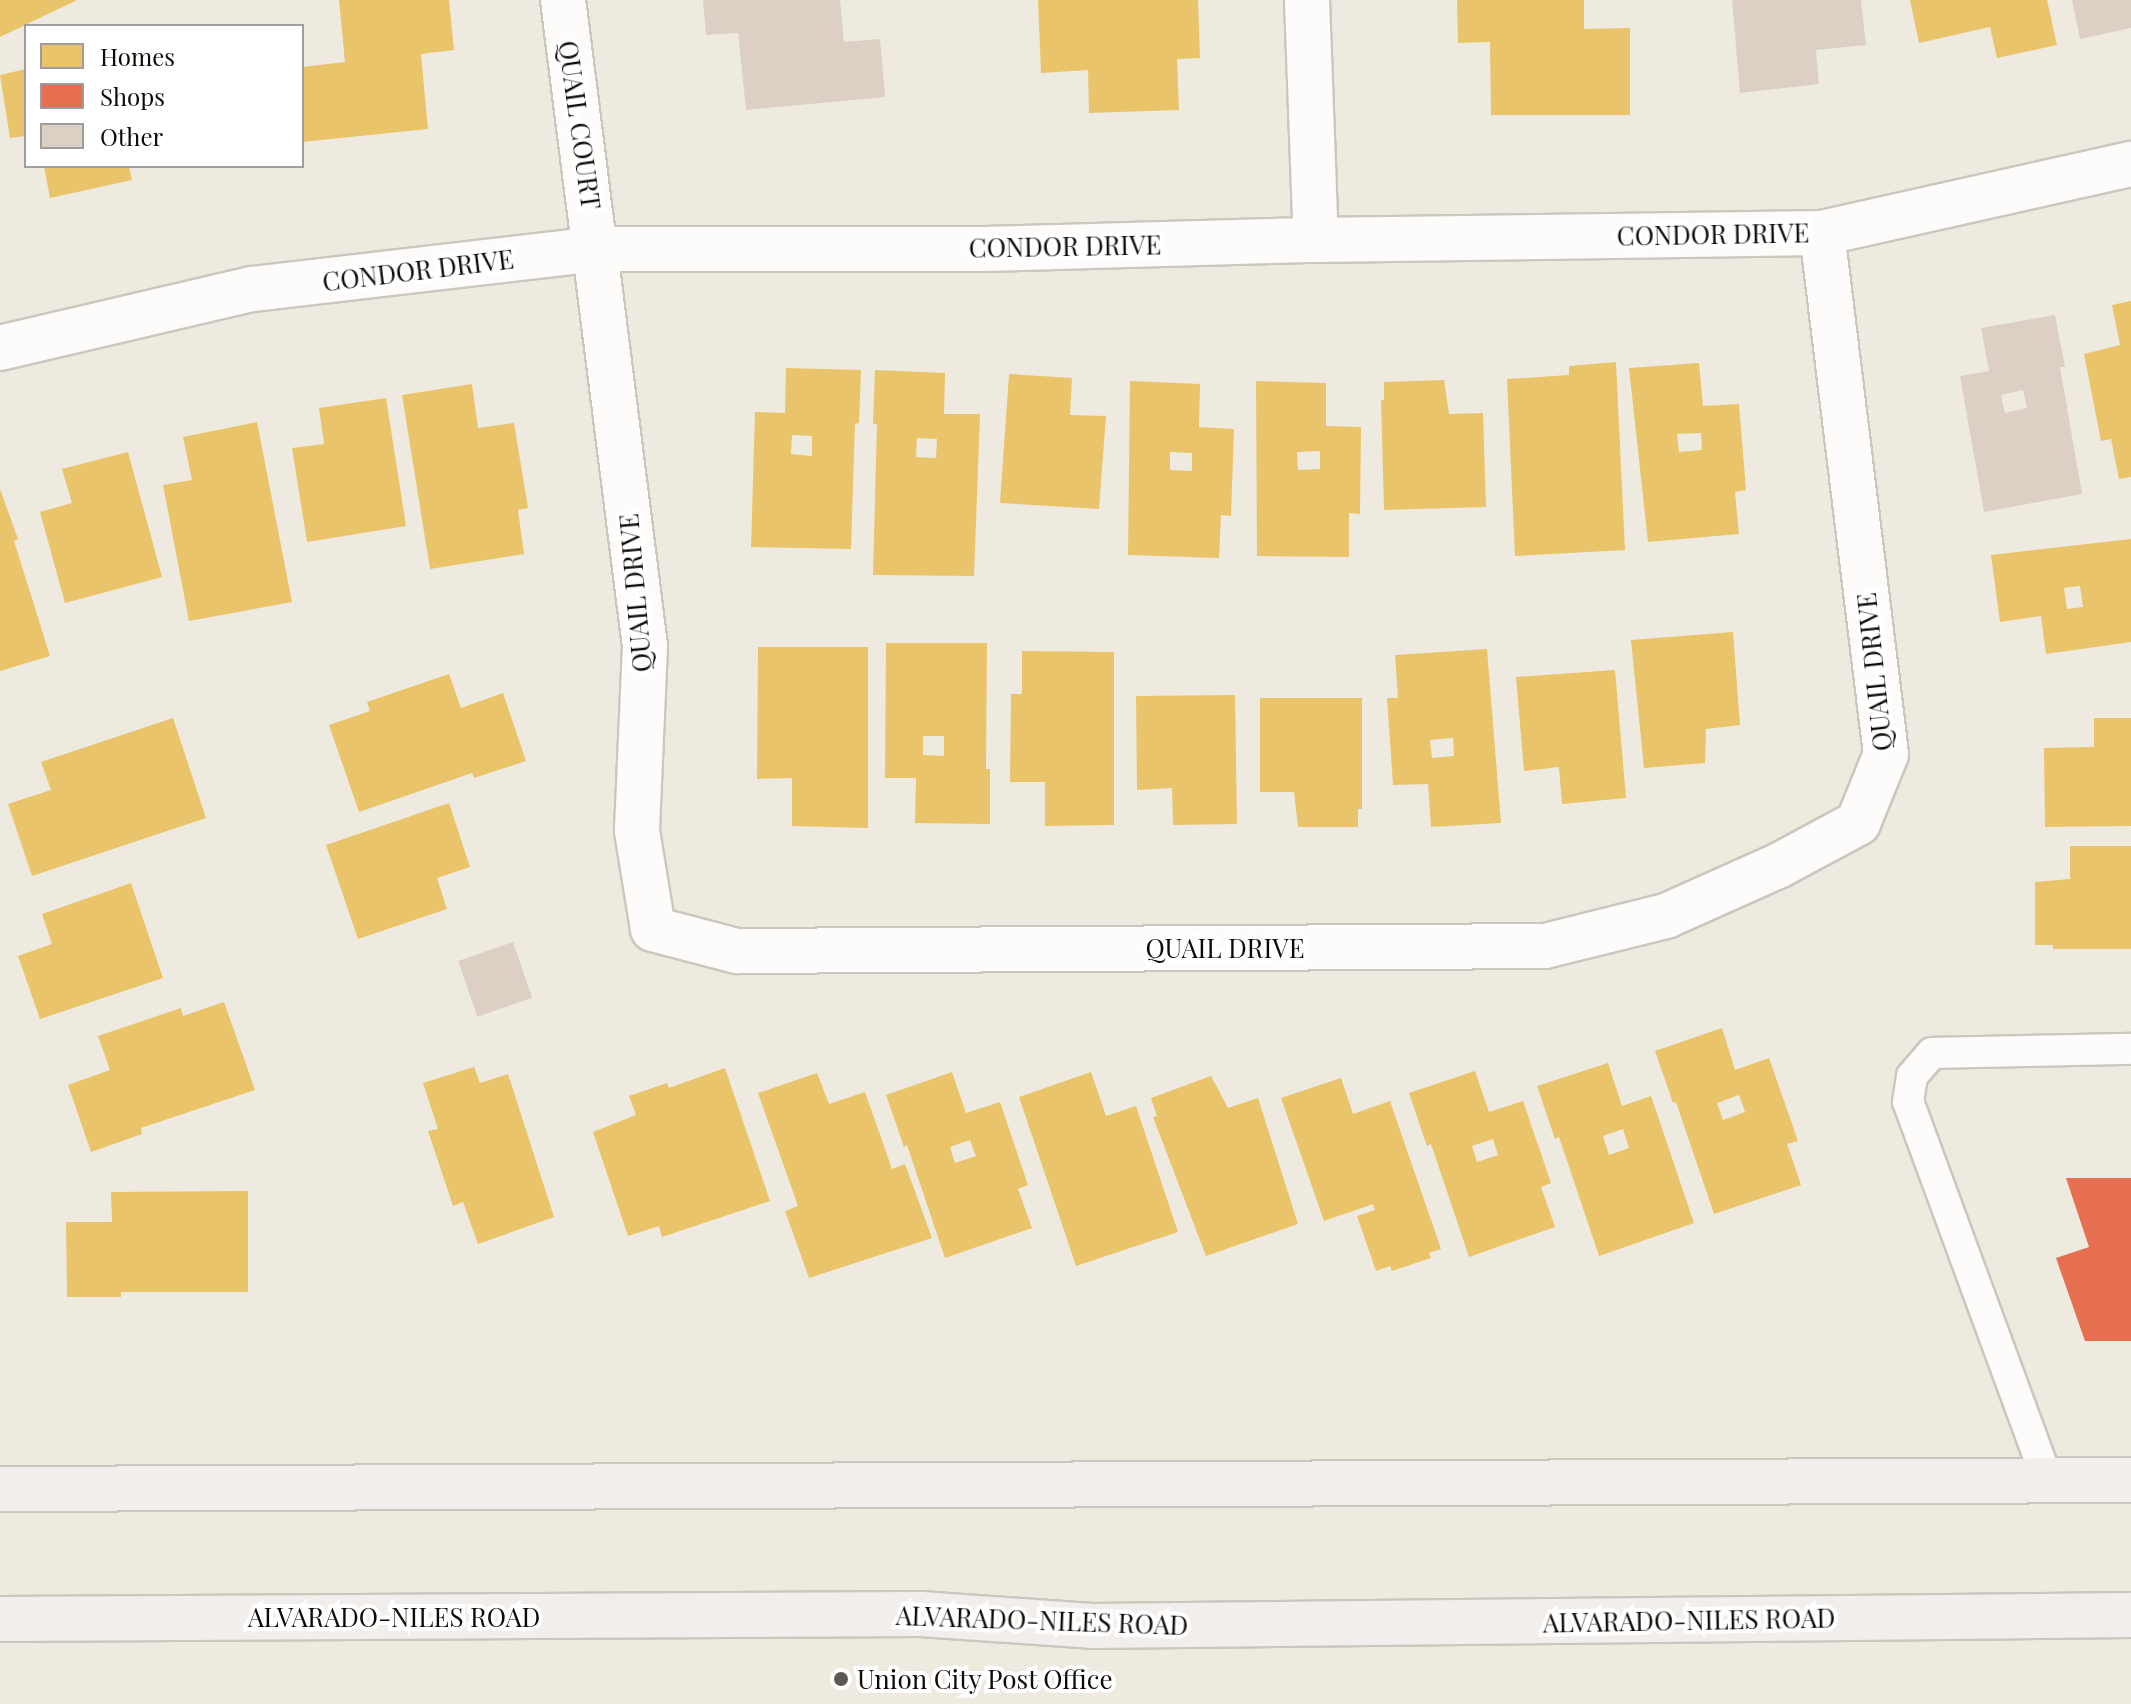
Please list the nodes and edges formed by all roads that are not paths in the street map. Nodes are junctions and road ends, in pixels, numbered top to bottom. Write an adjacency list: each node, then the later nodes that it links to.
1 (563, 0): 6 (street, QUAIL COURT)
2 (1307, 0): 5 (street)
3 (2131, 164): 4 (street, CONDOR DRIVE)
4 (1822, 233): 5 (street, CONDOR DRIVE); 6 (street, QUAIL DRIVE)
5 (1316, 240): 6 (street, CONDOR DRIVE)
6 (596, 249): 7 (street, CONDOR DRIVE)
7 (0, 348)
8 (2131, 1049): 9 (lane)
9 (2047, 1479): 10 (main road); 11 (main road)
10 (2131, 1480)
11 (0, 1489)
12 (2131, 1615): 13 (main road, ALVARADO-NILES ROAD)
13 (0, 1619)

